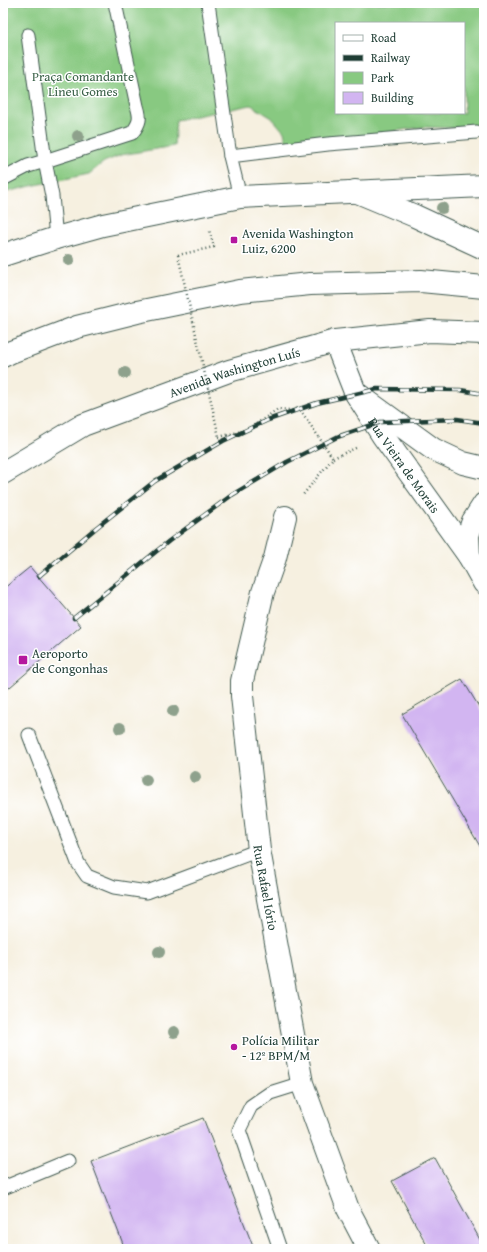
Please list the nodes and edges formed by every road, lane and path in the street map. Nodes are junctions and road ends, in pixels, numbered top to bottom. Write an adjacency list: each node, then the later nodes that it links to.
1 (114, 3): 6 (lane)
2 (208, 3): 5 (lane)
3 (28, 35): 6 (lane)
4 (477, 132): 5 (lane)
5 (230, 156): 10 (lane)
6 (45, 161): 7 (lane); 11 (lane)
7 (3, 179)
8 (484, 186): 9 (main road)
9 (355, 191): 10 (main road); 13 (main road)
10 (240, 197): 11 (main road)
11 (56, 238): 14 (main road)
12 (214, 247): 23 (path, bridge)
13 (484, 248)
14 (3, 255)
15 (484, 287): 18 (main road)
16 (484, 334): 17 (main road, Avenida Washington Luís)
17 (335, 341): 19 (main road, Rua Vieira de Morais); 21 (main road, Avenida Washington Luís)
18 (3, 356)
19 (355, 392): 20 (main road); 24 (main road, Rua Vieira de Morais)
20 (484, 468)
21 (3, 473)
22 (484, 504): 24 (main road)
23 (285, 517): 27 (main road, Rua Rafael Iório)
24 (469, 556): 25 (main road, Rua Vieira de Morais)
25 (484, 583)
26 (30, 735): 27 (lane)
27 (259, 850): 28 (main road, Rua Rafael Iório)
28 (302, 1083): 31 (lane); 32 (main road, Rua Rafael Iório)
29 (68, 1161): 30 (lane)
30 (3, 1188)
31 (280, 1249)
32 (369, 1249)

